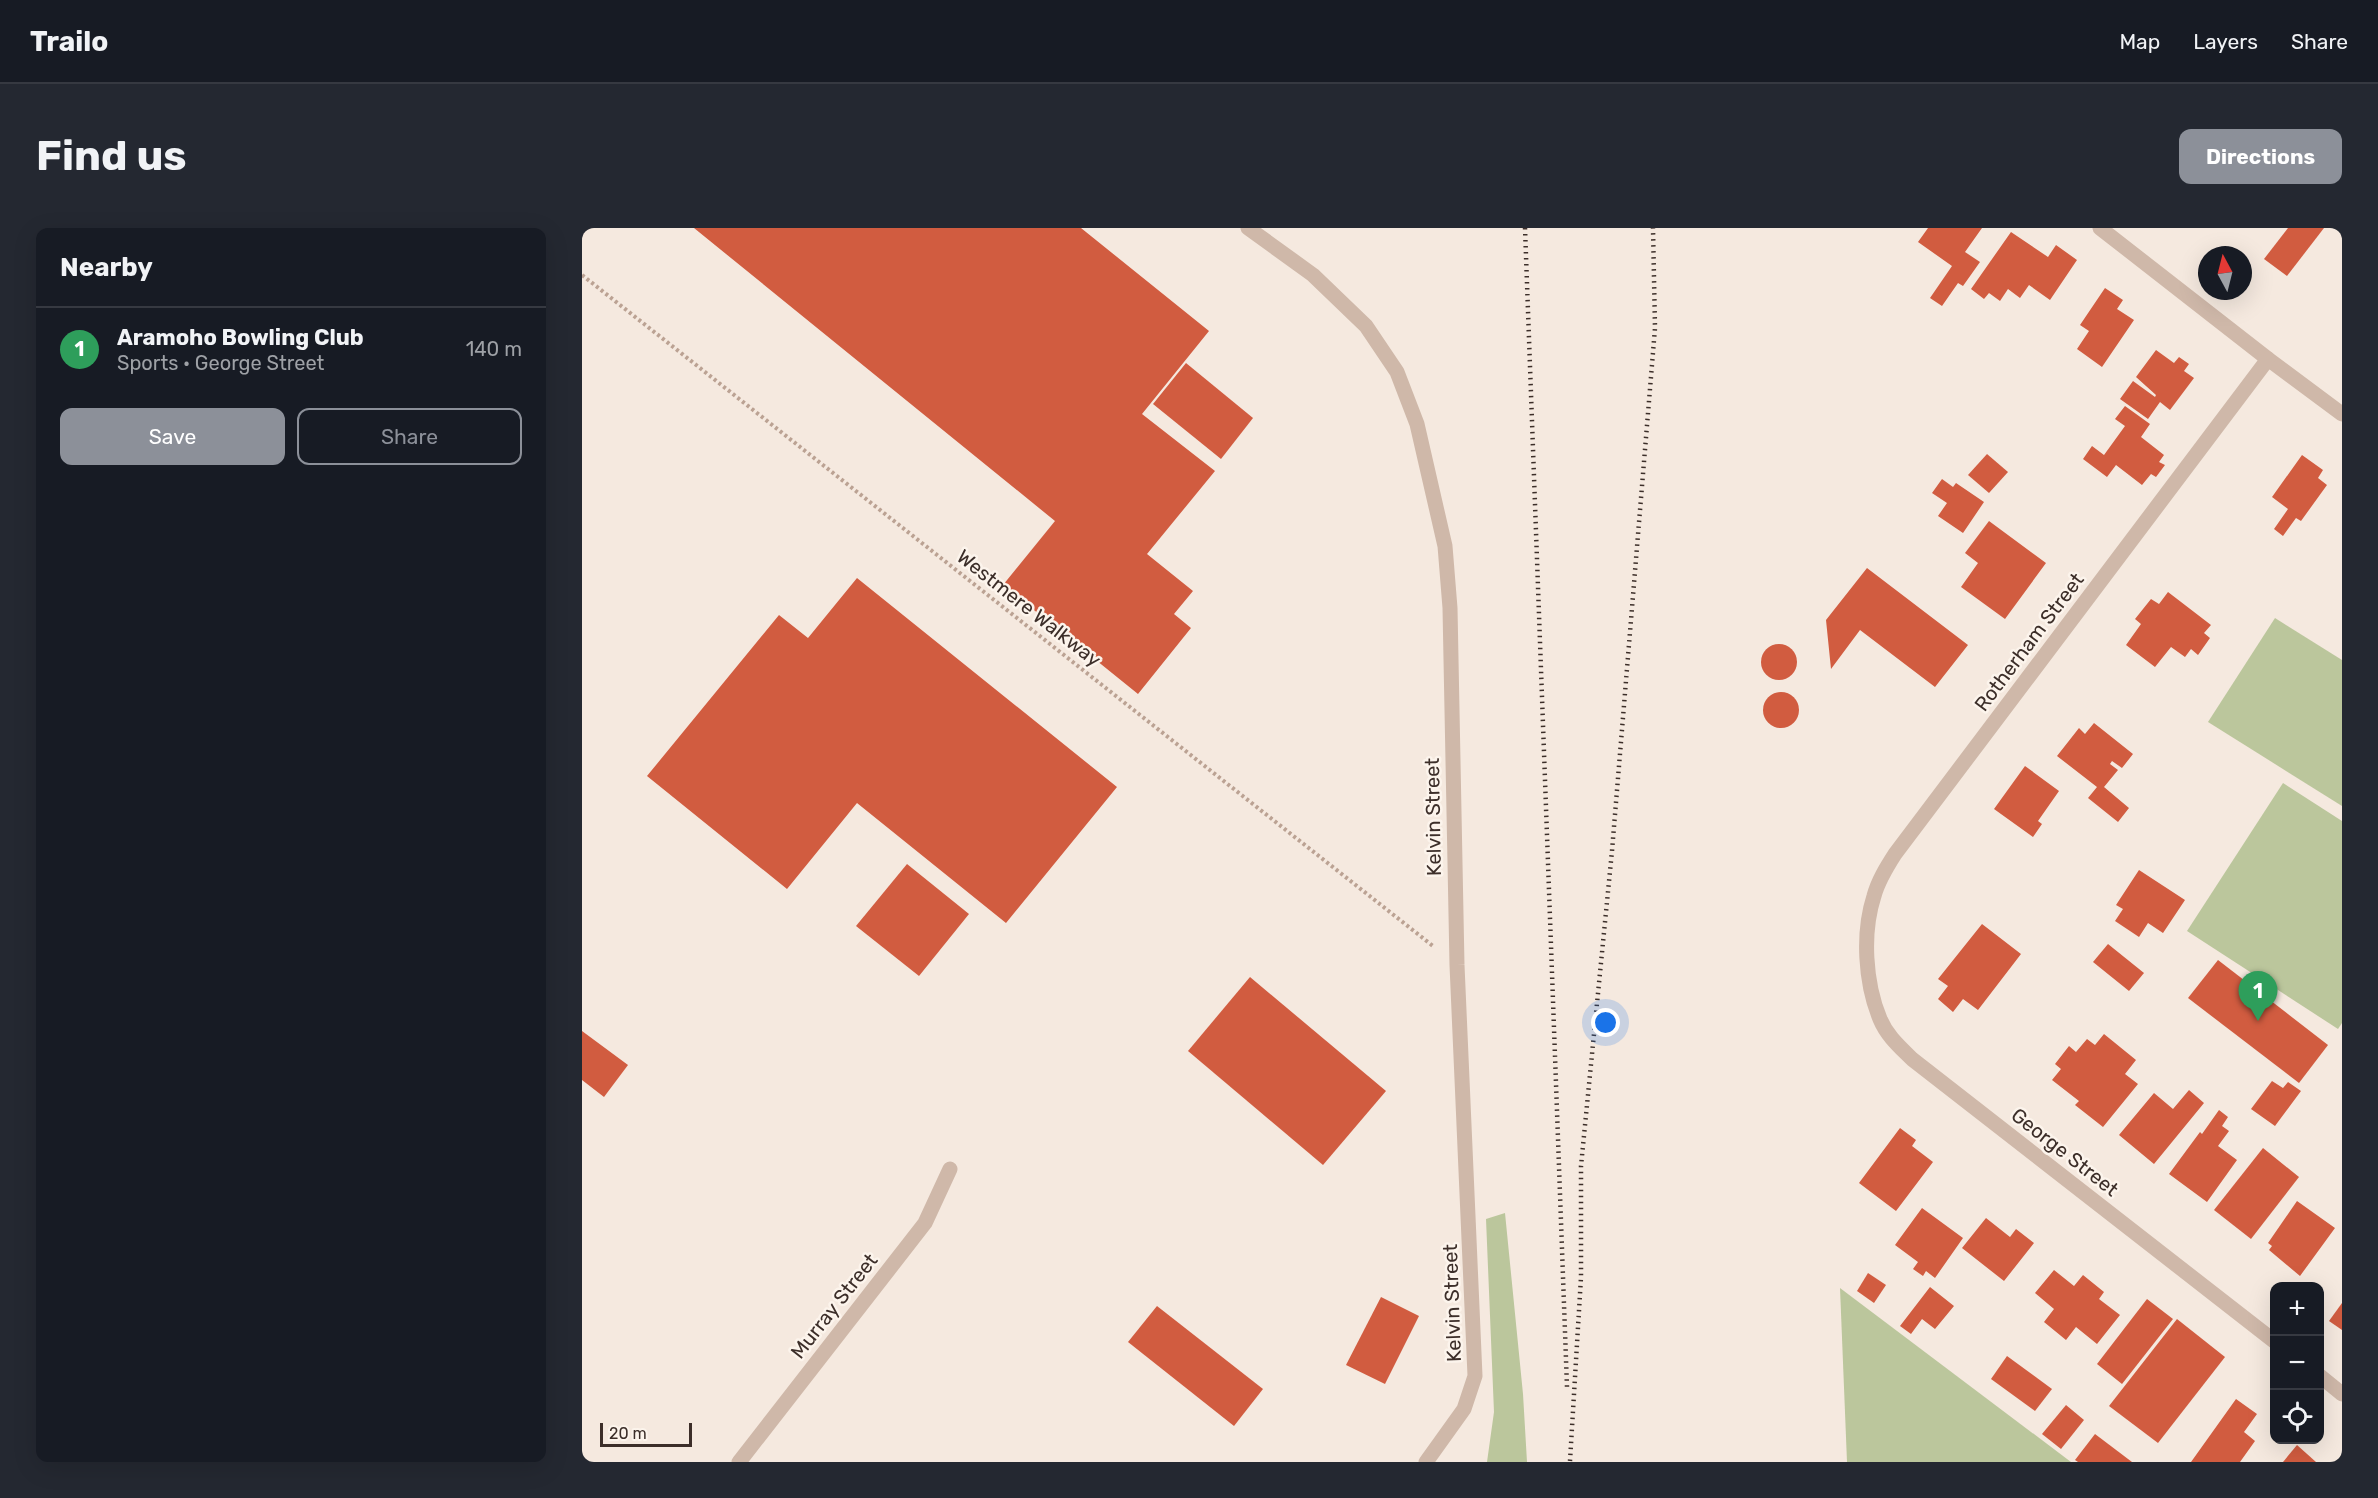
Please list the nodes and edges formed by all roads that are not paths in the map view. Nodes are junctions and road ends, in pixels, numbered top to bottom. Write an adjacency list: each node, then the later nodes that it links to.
1 (1248, 228): 11 (street, Kelvin Street)
2 (2100, 228): 3 (street)
3 (2268, 359): 4 (street); 5 (street, Rotherham Street)
4 (2342, 414)
5 (1868, 969): 7 (street, George Street)
6 (950, 1168): 10 (street, Murray Street)
7 (2270, 1338)
8 (2324, 1380): 9 (street)
9 (2342, 1394)
10 (739, 1462)
11 (1426, 1462)

